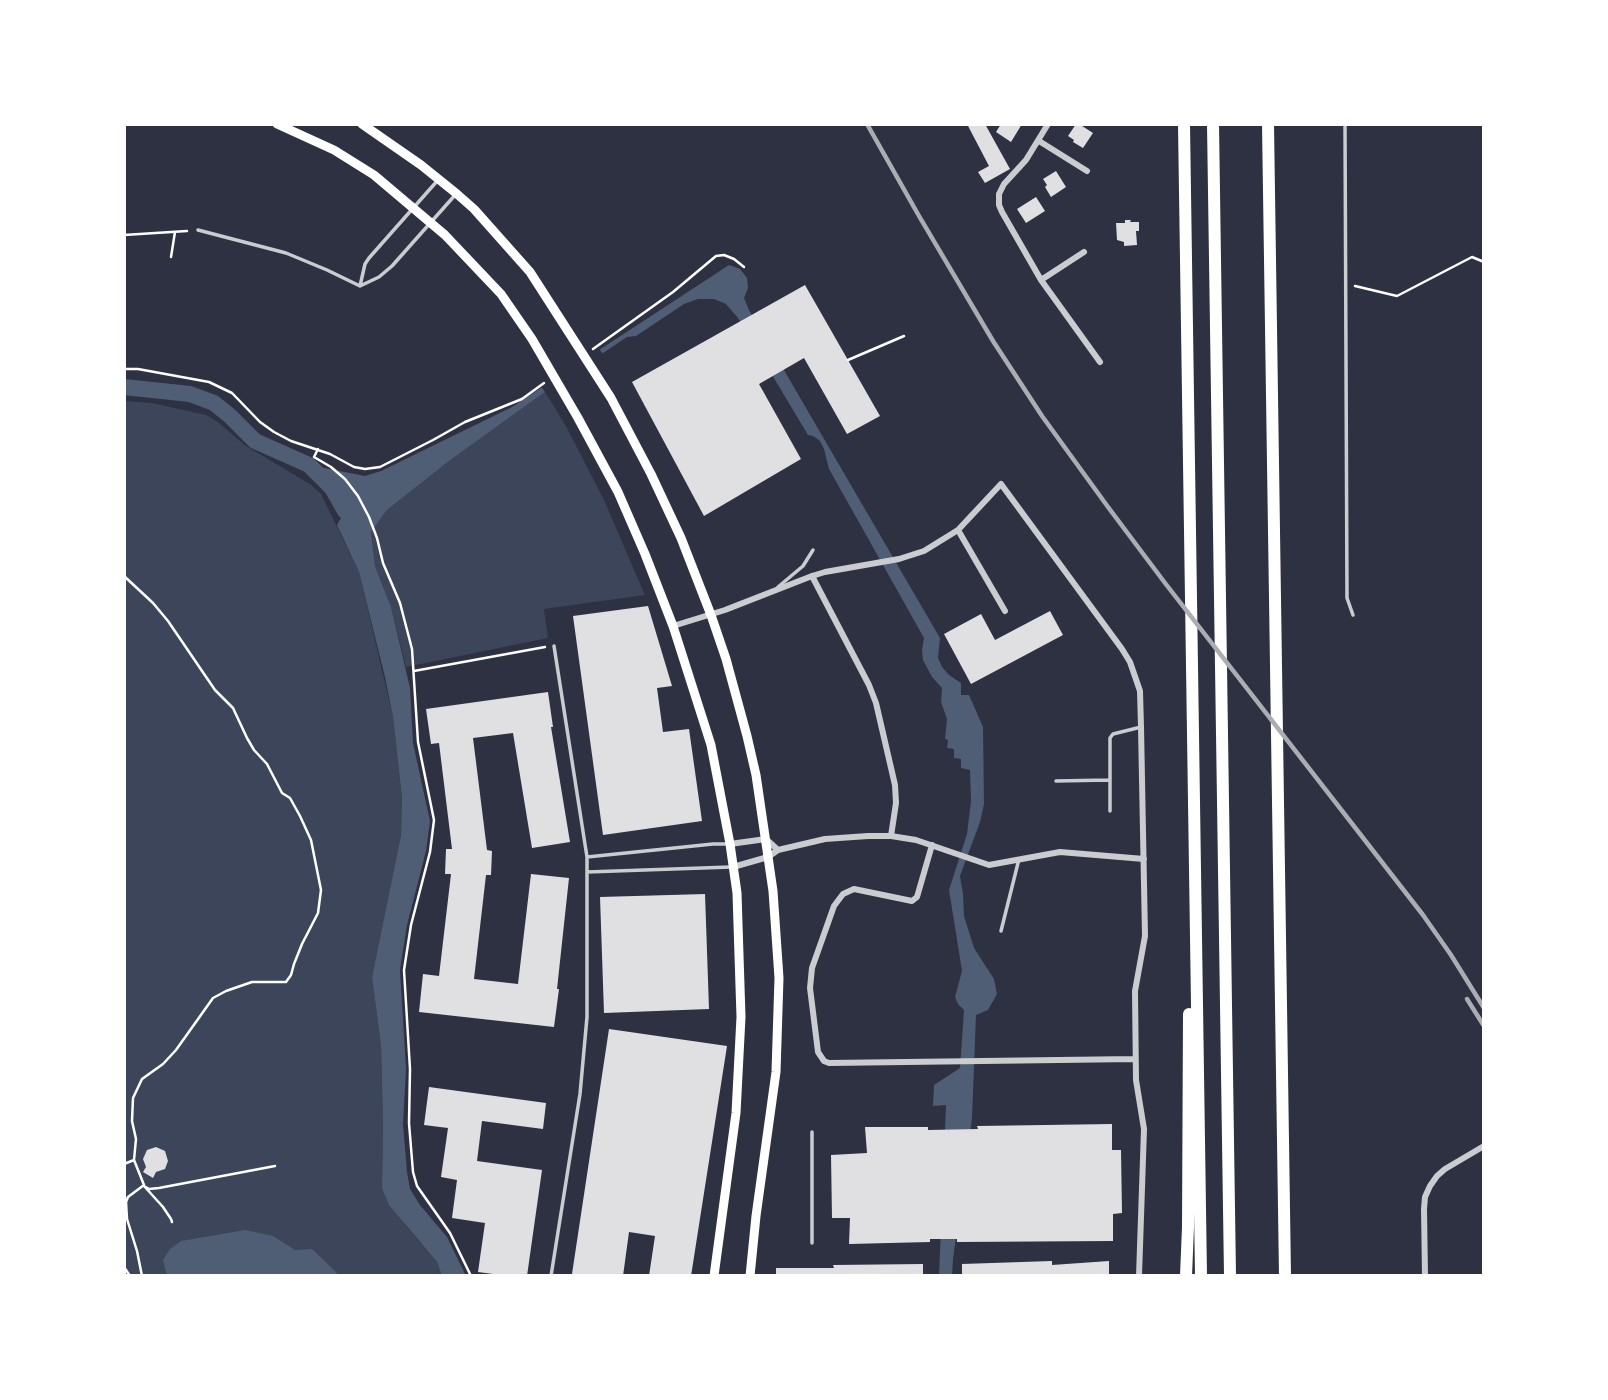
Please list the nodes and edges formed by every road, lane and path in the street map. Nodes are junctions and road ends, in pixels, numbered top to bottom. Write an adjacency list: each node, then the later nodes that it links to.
1 (276, 124): 12 (main road)
2 (362, 124): 10 (main road)
3 (1048, 124): 8 (street)
4 (1184, 124): 41 (highway)
5 (1213, 124): 79 (highway)
6 (1268, 124): 80 (highway)
7 (1345, 124): 22 (lane)
8 (1039, 141): 9 (street); 21 (street)
9 (1087, 171)
10 (439, 178): 11 (main road); 12 (lane)
11 (457, 194): 13 (lane); 37 (main road)
12 (414, 208): 13 (main road); 23 (lane)
13 (431, 222): 23 (lane); 39 (main road)
14 (198, 230): 15 (path); 23 (lane)
15 (175, 232): 16 (path); 18 (path)
16 (124, 235)
17 (1084, 253): 21 (street)
18 (171, 257)
19 (1484, 262): 22 (path)
20 (744, 267): 25 (path)
21 (1041, 280): 27 (street)
22 (1346, 284): 38 (lane)
23 (360, 286)
24 (904, 336): 26 (path)
25 (585, 354)
26 (848, 360)
27 (1100, 362)
28 (124, 369): 30 (path)
29 (552, 377): 30 (path)
30 (318, 449): 42 (path)
31 (958, 530): 34 (street); 36 (street); 43 (street)
32 (813, 550): 35 (lane)
33 (124, 576): 62 (path)
34 (812, 576): 35 (street); 47 (street)
35 (771, 592): 37 (street)
36 (1005, 611)
37 (711, 615): 39 (street); 48 (main road)
38 (1353, 615)
39 (673, 626): 49 (main road)
40 (554, 646): 42 (path); 52 (lane)
41 (1192, 666): 77 (highway); 78 (highway)
42 (414, 671): 72 (path)
43 (1141, 727): 44 (lane); 55 (street)
44 (1109, 779): 45 (lane); 46 (lane)
45 (1056, 781)
46 (1110, 810)
47 (891, 836): 50 (street); 51 (street)
48 (766, 839): 49 (street); 51 (street); 53 (main road)
49 (730, 844): 52 (lane); 56 (main road)
50 (932, 845): 54 (street); 59 (street)
51 (778, 850): 53 (street)
52 (587, 857): 57 (lane)
53 (768, 857): 56 (street); 75 (main road)
54 (1019, 859): 55 (street); 58 (lane)
55 (1144, 859): 59 (street)
56 (733, 867): 57 (lane); 74 (main road)
57 (587, 872): 73 (lane)
58 (1001, 931)
59 (1135, 1059): 76 (street)
60 (812, 1132): 68 (lane)
61 (1484, 1146): 81 (street)
62 (134, 1160): 63 (path); 65 (path)
63 (124, 1164)
64 (275, 1166): 65 (path)
65 (144, 1186): 66 (path); 67 (path)
66 (126, 1195): 71 (path)
67 (172, 1222)
68 (811, 1243)
69 (124, 1267): 70 (path)
70 (130, 1276)
71 (142, 1276)
72 (471, 1276)
73 (551, 1276)
74 (714, 1276)
75 (750, 1276)
76 (1139, 1276)
77 (1186, 1276)
78 (1201, 1276)
79 (1230, 1276)
80 (1285, 1276)
81 (1424, 1276)

